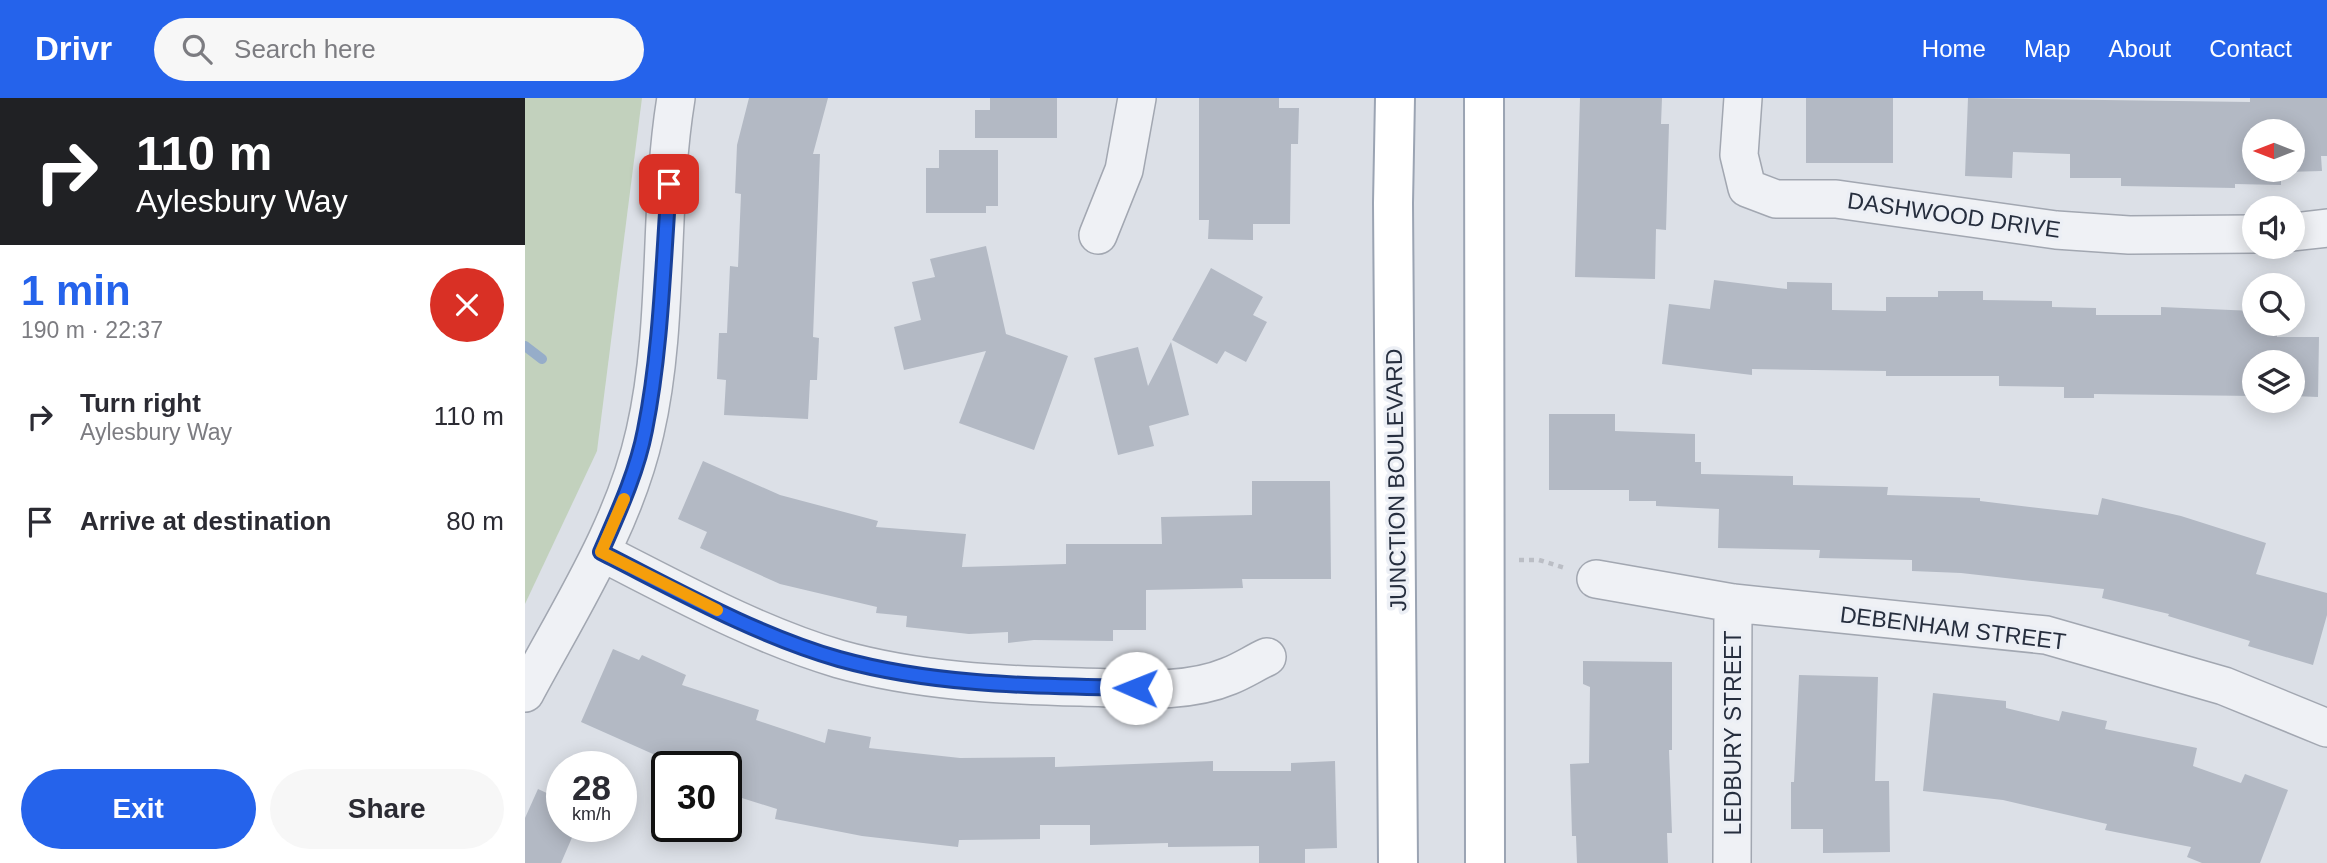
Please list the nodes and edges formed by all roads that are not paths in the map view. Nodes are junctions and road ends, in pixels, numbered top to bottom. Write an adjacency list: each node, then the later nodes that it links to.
1 (677, 98): 10 (street)
2 (1137, 98): 9 (street)
3 (1395, 98): 16 (main road, JUNCTION BOULEVARD)
4 (1484, 98): 17 (main road)
5 (1743, 98): 8 (street, DASHWOOD DRIVE)
6 (2327, 228): 7 (street)
7 (2305, 231)
8 (2242, 234)
9 (1098, 236)
10 (601, 552): 13 (street); 14 (street)
11 (1596, 579): 12 (street, DEBENHAM STREET)
12 (1733, 603): 15 (street, DEBENHAM STREET); 18 (street, LEDBURY STREET)
13 (1267, 657)
14 (525, 693)
15 (2327, 728)
16 (1398, 863)
17 (1485, 863)
18 (1732, 863)

